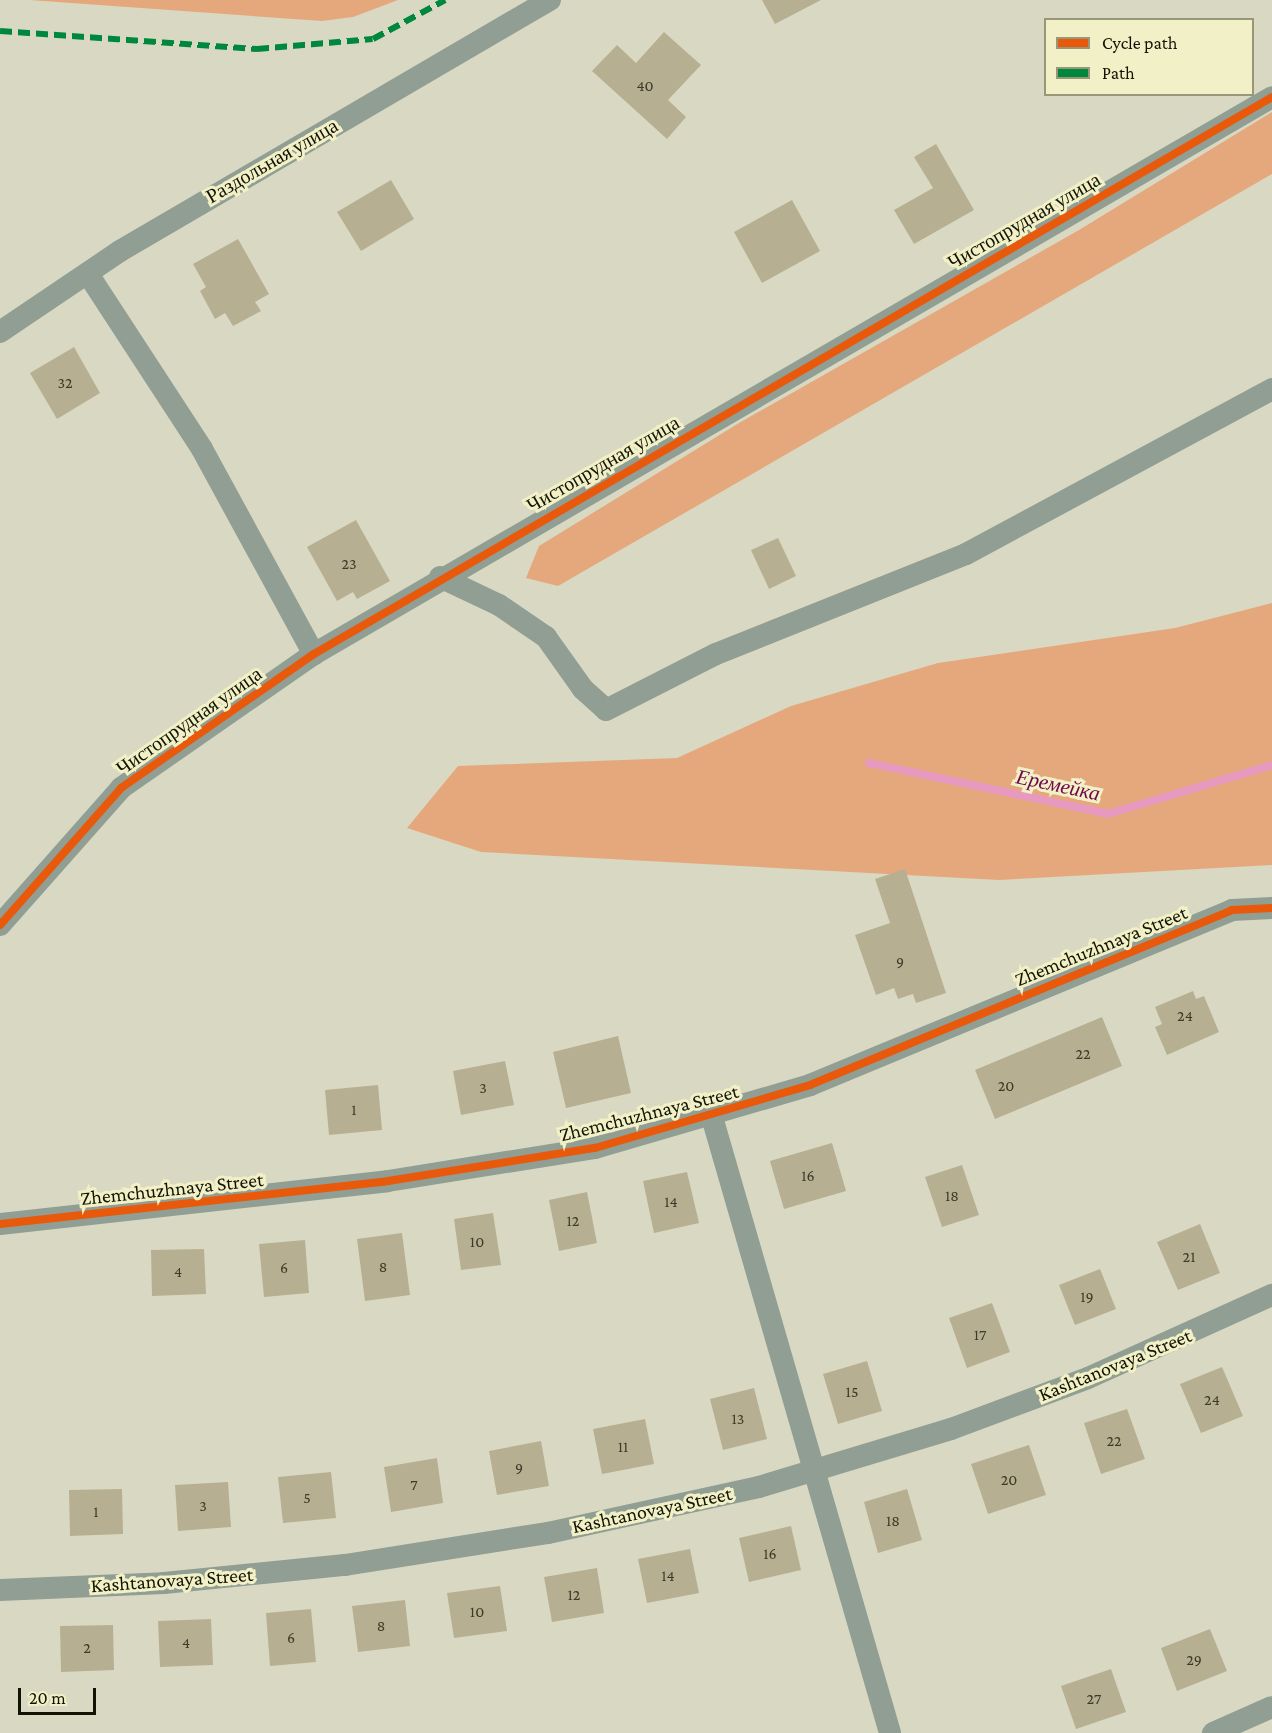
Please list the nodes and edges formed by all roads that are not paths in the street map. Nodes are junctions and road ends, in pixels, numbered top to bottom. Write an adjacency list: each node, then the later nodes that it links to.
1 (550, 0): 3 (street, Раздольная улица)
2 (1272, 97): 6 (street, Чистопрудная улица)
3 (88, 274): 4 (street, Раздольная улица); 7 (street)
4 (0, 332)
5 (1272, 389): 6 (street)
6 (440, 577): 7 (street, Чистопрудная улица)
7 (314, 654): 9 (street, Чистопрудная улица)
8 (1272, 908): 10 (street, Zhemchuzhnaya Street)
9 (0, 925)
10 (712, 1117): 11 (street, Zhemchuzhnaya Street); 13 (street)
11 (0, 1224)
12 (1272, 1296): 13 (street, Kashtanovaya Street)
13 (814, 1474): 14 (street, Kashtanovaya Street); 16 (street)
14 (0, 1590)
15 (1272, 1707): 17 (street)
16 (890, 1733)
17 (1213, 1733)

